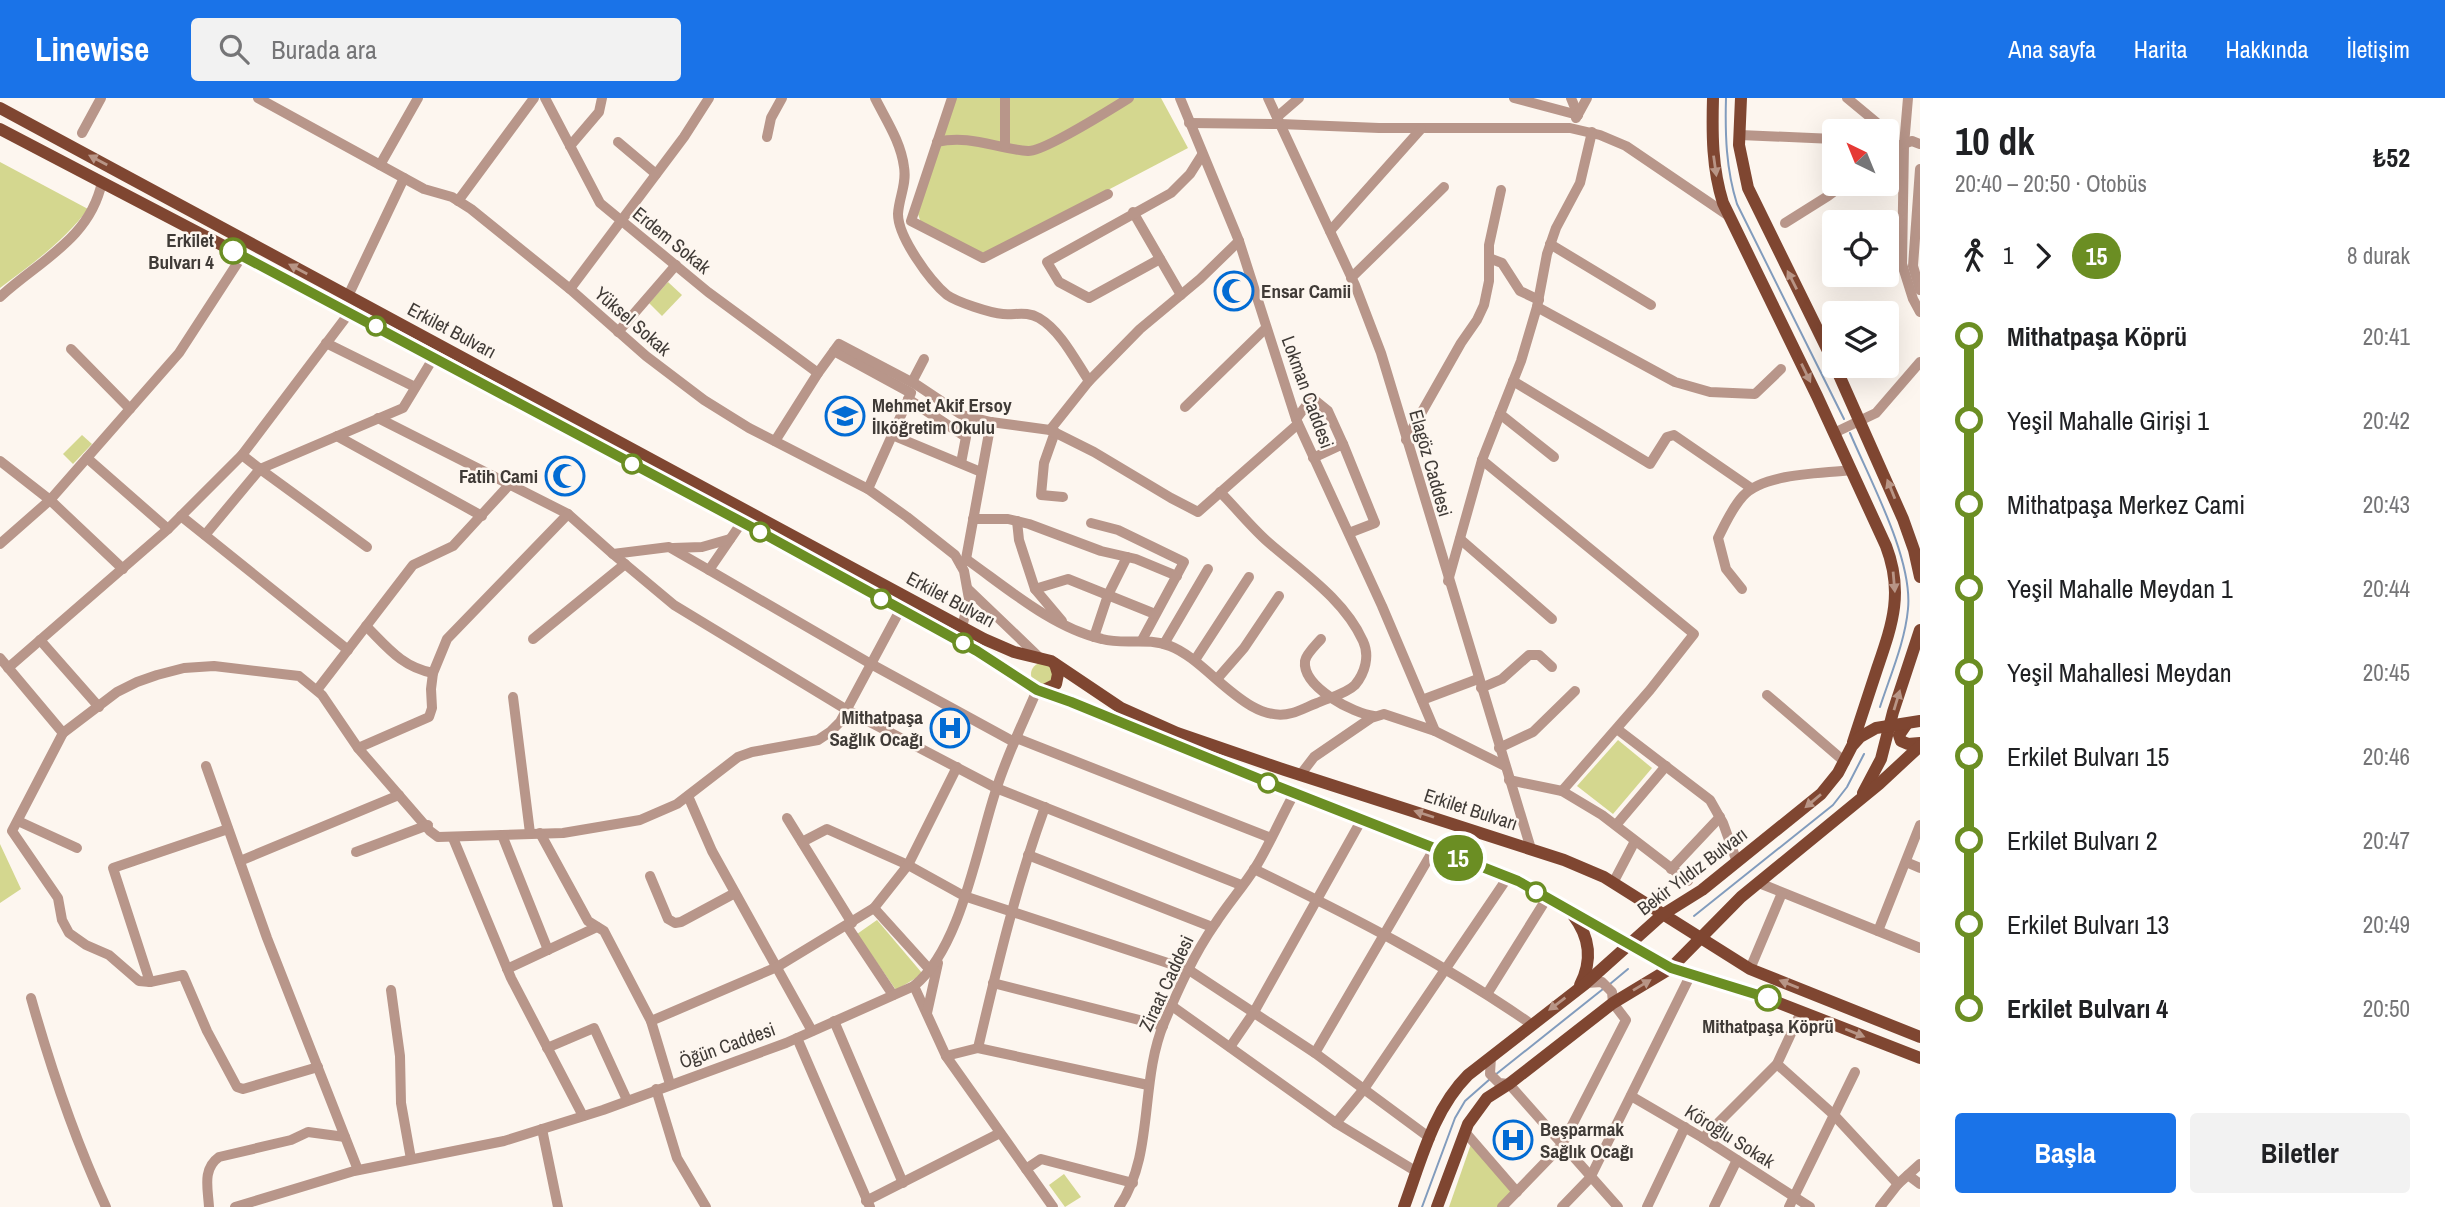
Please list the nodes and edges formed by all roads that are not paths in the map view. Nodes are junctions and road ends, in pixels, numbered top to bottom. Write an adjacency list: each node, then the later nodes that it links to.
1 (101, 98): 32 (street)
2 (258, 98): 45 (street, Yüksel Sokak)
3 (418, 98): 45 (street)
4 (534, 98): 54 (street)
5 (545, 98): 40 (street, Erdem Sokak)
6 (602, 98): 40 (street)
7 (709, 98): 47 (street)
8 (782, 98): 34 (street)
9 (875, 98): 90 (street)
10 (952, 98): 37 (street)
11 (1005, 98): 41 (street)
12 (1129, 98): 41 (street)
13 (1180, 98): 27 (street, Lokman Caddesi)
14 (1268, 98): 26 (street, Elagöz Caddesi)
15 (1299, 98): 26 (street)
16 (1514, 98): 24 (street)
17 (1571, 98): 24 (street)
18 (1587, 98): 24 (street)
19 (1713, 98): 57 (main road, Bekir Yıldız Bulvarı, one-way to 57)
20 (1741, 98): 33 (main road)
21 (1847, 98): 25 (street)
22 (1908, 98): 39 (street)
23 (0, 108): 72 (main road, Erkilet Bulvarı, one-way to 23)
24 (1578, 115): 28 (street)
25 (1872, 119)
26 (1279, 120): 27 (street); 30 (street); 60 (street, Elagöz Caddesi)
27 (1189, 123): 43 (street, Lokman Caddesi)
28 (1570, 128): 30 (street); 31 (street)
29 (0, 129): 49 (main road, Erkilet Bulvarı)
30 (1421, 129): 60 (street)
31 (1592, 132): 57 (street); 62 (street)
32 (82, 133)
33 (1740, 135): 35 (street); 80 (main road, one-way to 33)
34 (767, 137)
35 (1822, 138)
36 (618, 142): 47 (street)
37 (937, 142): 41 (street); 52 (street)
38 (1920, 144): 39 (street)
39 (1904, 145): 42 (street); 44 (street)
40 (570, 146): 58 (street, Erdem Sokak)
41 (1005, 146)
42 (1899, 146)
43 (1202, 155): 56 (street); 61 (street, Lokman Caddesi)
44 (1904, 161): 46 (street); 77 (street)
45 (380, 165): 48 (street, Yüksel Sokak)
46 (1920, 167): 55 (street)
47 (656, 174): 58 (street)
48 (404, 178): 54 (street, Yüksel Sokak); 72 (street)
49 (102, 182): 64 (main road, Erkilet Bulvarı); 73 (street)
50 (1444, 187): 68 (street)
51 (1501, 190): 66 (street)
52 (1108, 194)
53 (1828, 196): 59 (street)
54 (458, 201): 69 (street, Yüksel Sokak)
55 (1918, 210): 63 (street)
56 (1133, 212): 65 (street); 65 (street)
57 (1729, 216): 103 (main road, Bekir Yıldız Bulvarı, one-way to 103)
58 (622, 221): 67 (street, Erdem Sokak); 69 (street)
59 (1785, 223)
60 (1330, 231): 68 (street, Elagöz Caddesi)
61 (1239, 241): 71 (street); 78 (street, Lokman Caddesi)
62 (1550, 244): 74 (street); 75 (street)
63 (1917, 249): 70 (street)
64 (242, 256): 76 (main road, Erkilet Bulvarı); 96 (street)
65 (1160, 258): 71 (street)
66 (1489, 258): 74 (street); 106 (street)
67 (676, 265): 79 (street); 88 (street, Erdem Sokak)
68 (1351, 278): 106 (street, Elagöz Caddesi)
69 (570, 289): 79 (street, Yüksel Sokak)
70 (1920, 290)
71 (1181, 295): 90 (street)
72 (348, 296): 161 (main road, Erkilet Bulvarı)
73 (0, 297)
74 (1538, 304): 87 (street); 91 (street)
75 (1651, 305)
76 (350, 312): 81 (street); 84 (main road, Erkilet Bulvarı)
77 (1920, 312)
78 (1266, 328): 95 (street); 101 (street, Lokman Caddesi)
79 (618, 332): 107 (street, Yüksel Sokak)
80 (1822, 339)
81 (326, 343): 93 (street); 109 (street)
82 (71, 349): 96 (street)
83 (834, 351): 88 (street); 92 (street); 94 (street)
84 (434, 357): 93 (street); 130 (main road, Erkilet Bulvarı)
85 (924, 359): 92 (street)
86 (1920, 362): 99 (street)
87 (1781, 369)
88 (818, 373): 107 (street)
89 (1841, 378): 99 (main road)
90 (1089, 381): 102 (street)
91 (1513, 381): 97 (street); 120 (street)
92 (912, 382): 100 (street)
93 (415, 387): 98 (street)
94 (908, 399): 104 (street); 115 (street)
95 (1185, 407)
96 (130, 409): 111 (street)
97 (1500, 414): 110 (street); 113 (street)
98 (378, 418): 105 (street); 119 (street)
99 (1861, 421): 103 (street); 148 (main road, one-way to 99)
100 (991, 422): 102 (street); 118 (street)
101 (1297, 422): 108 (street); 112 (street, Lokman Caddesi); 122 (street)
102 (1052, 431): 122 (street); 123 (street)
103 (1834, 433): 117 (main road, Bekir Yıldız Bulvarı)
104 (892, 435): 115 (street); 121 (street)
105 (337, 436): 116 (street); 127 (street)
106 (1406, 440): 150 (street, Elagöz Caddesi)
107 (775, 442): 121 (street, Yüksel Sokak)
108 (1343, 444): 112 (street); 133 (street)
109 (242, 455): 116 (street); 126 (street)
110 (1554, 457)
111 (88, 458): 124 (street); 132 (street)
112 (1313, 458): 133 (street, Lokman Caddesi)
113 (1482, 460): 136 (street); 196 (street)
114 (0, 461): 124 (street)
115 (961, 463): 118 (street)
116 (260, 469): 134 (street); 138 (street)
117 (1851, 470): 120 (street); 201 (main road, Bekir Yıldız Bulvarı, one-way to 201)
118 (981, 472): 128 (street)
119 (510, 484): 125 (street); 127 (street)
120 (1751, 488): 152 (street)
121 (868, 489): 142 (street, Yüksel Sokak)
122 (1220, 492): 186 (street)
123 (1063, 497)
124 (50, 500): 137 (street); 144 (street)
125 (568, 514): 140 (street); 178 (street)
126 (181, 516): 132 (street); 134 (street)
127 (482, 516): 160 (street)
128 (973, 519): 129 (street); 142 (street)
129 (1017, 521): 141 (street); 151 (street)
130 (741, 522): 135 (street); 156 (main road, Erkilet Bulvarı)
131 (1090, 523): 147 (street)
132 (169, 529): 144 (street)
133 (1349, 534): 188 (street, Lokman Caddesi)
134 (205, 535): 170 (street)
135 (730, 539): 139 (street); 146 (street)
136 (1460, 539): 150 (street); 158 (street)
137 (0, 544)
138 (367, 547)
139 (669, 547): 140 (street); 146 (street)
140 (613, 554): 143 (street)
141 (1127, 557): 147 (street); 154 (street)
142 (964, 562): 153 (street, Yüksel Sokak); 159 (street)
143 (625, 564): 164 (street); 191 (street)
144 (123, 569): 167 (street)
145 (1208, 569): 169 (street)
146 (709, 570): 174 (street)
147 (1177, 576): 157 (street)
148 (1920, 577)
149 (1249, 578): 173 (street)
150 (1448, 581): 180 (street, Elagöz Caddesi)
151 (1035, 589): 154 (street); 159 (street)
152 (1742, 589)
153 (968, 594): 161 (street); 165 (street); 172 (street, Yüksel Sokak)
154 (1108, 595): 157 (street); 163 (street)
155 (1279, 596): 179 (street)
156 (900, 610): 174 (street); 182 (main road, Erkilet Bulvarı)
157 (1155, 614): 168 (street)
158 (1552, 619)
159 (1065, 624): 163 (street)
160 (366, 626): 170 (street); 178 (street)
161 (961, 627): 165 (main road, Erkilet Bulvarı)
162 (1920, 630): 195 (main road, one-way to 162)
163 (1094, 637): 168 (street)
164 (533, 639)
165 (984, 639): 172 (main road, Erkilet Bulvarı)
166 (1321, 639): 186 (street)
167 (40, 640): 177 (street); 190 (street)
168 (1142, 640): 169 (street)
169 (1164, 644): 173 (street)
170 (348, 650): 183 (street)
171 (0, 658): 177 (street)
172 (1040, 659): 175 (main road, Erkilet Bulvarı); 182 (main road)
173 (1195, 660): 179 (street)
174 (871, 664): 191 (street); 199 (street)
175 (1055, 664): 181 (main road, Erkilet Bulvarı); 182 (main road)
176 (1552, 667): 180 (street)
177 (8, 668): 198 (street)
178 (433, 673): 202 (street)
179 (1217, 679): 186 (street)
180 (1479, 683): 188 (street); 203 (street, Elagöz Caddesi)
181 (1084, 684): 189 (main road); 209 (main road, Erkilet Bulvarı)
182 (1036, 688): 189 (main road, Erkilet Bulvarı); 199 (street, Öğün Caddesi)
183 (317, 690): 190 (street); 202 (street)
184 (1575, 691): 203 (street)
185 (1768, 695): 204 (street)
186 (1331, 697): 192 (street)
187 (513, 698): 226 (street)
188 (1422, 700): 197 (street, Lokman Caddesi)
189 (1071, 702): 213 (main road, Erkilet Bulvarı)
190 (99, 707): 198 (street)
191 (846, 710): 208 (street); 215 (street)
192 (1374, 716): 197 (street); 209 (street)
193 (1920, 721): 194 (main road)
194 (1906, 725): 195 (main road); 200 (main road)
195 (1890, 726): 201 (main road); 217 (main road)
196 (1617, 729): 207 (street); 212 (street)
197 (1435, 732): 206 (street)
198 (63, 733): 221 (street)
199 (1015, 740): 211 (street, Öğün Caddesi); 229 (street)
200 (1920, 744): 217 (main road)
201 (1852, 746): 204 (main road, Bekir Yıldız Bulvarı)
202 (358, 748): 214 (street)
203 (1499, 748): 206 (street, Elagöz Caddesi)
204 (1845, 762): 238 (main road, Bekir Yıldız Bulvarı, one-way to 238)
205 (206, 766): 225 (street)
206 (1505, 766): 210 (street, Elagöz Caddesi)
207 (1666, 766): 218 (street); 223 (street)
208 (957, 767): 211 (street); 240 (street)
209 (1301, 774): 234 (main road, Erkilet Bulvarı, one-way to 209)
210 (1509, 780): 212 (street); 234 (street, Elagöz Caddesi)
211 (996, 788): 216 (street); 252 (street, Öğün Caddesi)
212 (1562, 791): 223 (street)
213 (1294, 793): 220 (main road, Erkilet Bulvarı); 229 (street, Ziraat Caddesi)
214 (399, 795): 222 (street); 237 (street)
215 (688, 796): 226 (street); 250 (street)
216 (1045, 807): 236 (street); 249 (street)
217 (1851, 807): 248 (main road)
218 (1720, 817): 238 (street); 243 (street)
219 (787, 818): 231 (street)
220 (1362, 819): 233 (main road, Erkilet Bulvarı); 254 (street)
221 (18, 821): 232 (street); 279 (street)
222 (428, 825): 228 (street); 235 (street)
223 (1616, 825): 230 (street)
224 (1920, 825): 239 (street)
225 (228, 828): 237 (street); 279 (street)
226 (535, 833): 227 (street); 262 (street)
227 (502, 835): 228 (street); 269 (street)
228 (453, 838): 273 (street)
229 (1270, 838): 242 (street, Ziraat Caddesi)
230 (1634, 841): 243 (street); 247 (street)
231 (802, 842): 240 (street); 261 (street)
232 (77, 848)
233 (1434, 849): 245 (main road, Erkilet Bulvarı); 265 (street)
234 (1531, 849): 247 (main road, Erkilet Bulvarı)
235 (356, 852)
236 (1027, 855): 259 (street); 263 (street)
237 (240, 861): 307 (street)
238 (1737, 862): 256 (main road, Bekir Yıldız Bulvarı)
239 (1906, 862): 241 (street); 264 (street)
240 (908, 865): 252 (street); 257 (street)
241 (1920, 868)
242 (1254, 869): 249 (street, Ziraat Caddesi); 254 (street)
243 (1671, 869): 246 (street)
244 (650, 876): 250 (street)
245 (1508, 877): 253 (main road, Erkilet Bulvarı); 277 (street)
246 (1688, 881)
247 (1614, 883): 255 (main road, Erkilet Bulvarı)
248 (1759, 883): 251 (street); 266 (main road)
249 (1241, 885): 263 (street, Ziraat Caddesi)
250 (736, 893): 271 (street)
251 (1782, 893): 264 (street); 274 (street)
252 (964, 895): 259 (street); 270 (street, Öğün Caddesi)
253 (1547, 898): 258 (main road, Erkilet Bulvarı); 284 (street)
254 (1316, 900): 265 (street); 289 (street)
255 (1639, 900): 256 (main road); 260 (main road, Erkilet Bulvarı)
256 (1682, 903): 260 (main road, Bekir Yıldız Bulvarı)
257 (874, 908): 261 (street); 275 (street)
258 (1568, 909): 267 (main road, Erkilet Bulvarı); 282 (main road)
259 (1012, 911): 276 (street); 280 (street)
260 (1662, 915): 266 (main road, Erkilet Bulvarı); 267 (main road, Bekir Yıldız Bulvarı)
261 (849, 924): 271 (street); 285 (street)
262 (597, 927): 269 (street); 292 (street)
263 (1212, 927): 276 (street, Ziraat Caddesi)
264 (1878, 931): 268 (street)
265 (1383, 936): 277 (street); 302 (street)
266 (1699, 937): 272 (main road); 274 (main road, Erkilet Bulvarı)
267 (1629, 946): 272 (main road, Erkilet Bulvarı); 282 (main road, Bekir Yıldız Bulvarı)
268 (1920, 948)
269 (548, 950): 273 (street)
270 (939, 957): 275 (street, Öğün Caddesi); 291 (street)
271 (777, 967): 292 (street); 296 (street)
272 (1671, 968): 278 (main road, Erkilet Bulvarı); 286 (main road, one-way to 272)
273 (507, 969): 300 (street)
274 (1750, 969): 297 (main road, Erkilet Bulvarı, one-way to 274)
275 (930, 970): 281 (street, Öğün Caddesi)
276 (1189, 970): 288 (street, Ziraat Caddesi); 289 (street)
277 (1446, 971): 284 (street); 313 (street)
278 (1691, 974): 290 (main road, Erkilet Bulvarı); 314 (street)
279 (150, 982): 307 (street)
280 (993, 983): 295 (street); 301 (street)
281 (914, 986): 285 (street, Öğün Caddesi); 291 (street)
282 (1582, 986): 286 (street); 294 (main road, Bekir Yıldız Bulvarı, one-way to 294)
283 (391, 990): 327 (street)
284 (1487, 994): 294 (street)
285 (893, 995): 293 (street, Öğün Caddesi)
286 (1613, 997): 311 (main road); 326 (street)
287 (32, 998): 343 (street)
288 (1172, 1006): 295 (street, Ziraat Caddesi); 299 (street)
289 (1254, 1012): 299 (street); 302 (street)
290 (1801, 1012): 305 (main road, Erkilet Bulvarı, one-way to 305); 306 (street)
291 (927, 1013): 303 (street)
292 (651, 1021): 309 (street)
293 (834, 1021): 296 (street, Öğün Caddesi); 336 (street)
294 (1531, 1024): 304 (main road, Bekir Yıldız Bulvarı)
295 (1163, 1026): 310 (street, Ziraat Caddesi)
296 (812, 1031): 298 (street, Öğün Caddesi)
297 (1920, 1037)
298 (797, 1038): 309 (street, Öğün Caddesi); 342 (street)
299 (1230, 1047): 318 (street)
300 (547, 1048): 315 (street); 317 (street)
301 (978, 1048): 303 (street); 310 (street)
302 (1314, 1053): 313 (street)
303 (946, 1056): 322 (street)
304 (1491, 1057): 311 (street); 324 (main road, Bekir Yıldız Bulvarı)
305 (1920, 1058)
306 (1777, 1063): 316 (street); 325 (street)
307 (318, 1067): 323 (street)
308 (1854, 1072): 316 (street)
309 (670, 1084): 312 (street, Öğün Caddesi)
310 (1148, 1084): 335 (street, Ziraat Caddesi)
311 (1504, 1084): 321 (main road); 326 (street)
312 (656, 1089): 315 (street, Öğün Caddesi); 347 (street)
313 (1364, 1089): 318 (street); 324 (street)
314 (1631, 1097): 319 (street, Köroğlu Sokak); 334 (street)
315 (627, 1100): 317 (street, Öğün Caddesi)
316 (1834, 1115): 337 (street); 340 (street)
317 (583, 1116): 320 (street, Öğün Caddesi)
318 (1336, 1123): 332 (street)
319 (1685, 1128): 325 (street, Köroğlu Sokak); 355 (street)
320 (542, 1129): 327 (street, Öğün Caddesi); 346 (street)
321 (1465, 1132): 339 (street); 351 (main road)
322 (1000, 1133): 330 (street); 336 (street)
323 (345, 1137): 331 (street); 344 (street)
324 (1430, 1138): 332 (main road, Bekir Yıldız Bulvarı)
325 (1703, 1138): 328 (street, Köroğlu Sokak)
326 (1562, 1145): 334 (street); 339 (street)
327 (411, 1159): 331 (street, Öğün Caddesi)
328 (1737, 1160): 340 (street, Köroğlu Sokak); 356 (street)
329 (1920, 1164): 333 (street)
330 (1026, 1169): 335 (street); 348 (street)
331 (358, 1170): 341 (street, Öğün Caddesi)
332 (1417, 1172): 350 (main road, Bekir Yıldız Bulvarı)
333 (1908, 1175): 337 (street); 338 (street)
334 (1590, 1178): 353 (street); 354 (street)
335 (1133, 1182): 349 (street, Ziraat Caddesi)
336 (903, 1183): 342 (street)
337 (1898, 1184): 358 (street)
338 (1920, 1184)
339 (1517, 1192): 352 (street)
340 (1792, 1202): 357 (street, Köroğlu Sokak)
341 (264, 1203): 345 (street, Öğün Caddesi)
342 (868, 1204)
343 (106, 1207)
344 (209, 1207)
345 (235, 1207)
346 (558, 1207)
347 (706, 1207)
348 (1053, 1207)
349 (1119, 1207)
350 (1404, 1207)
351 (1437, 1207)
352 (1503, 1207)
353 (1562, 1207)
354 (1618, 1207)
355 (1647, 1207)
356 (1714, 1207)
357 (1810, 1207)
358 (1880, 1207)

